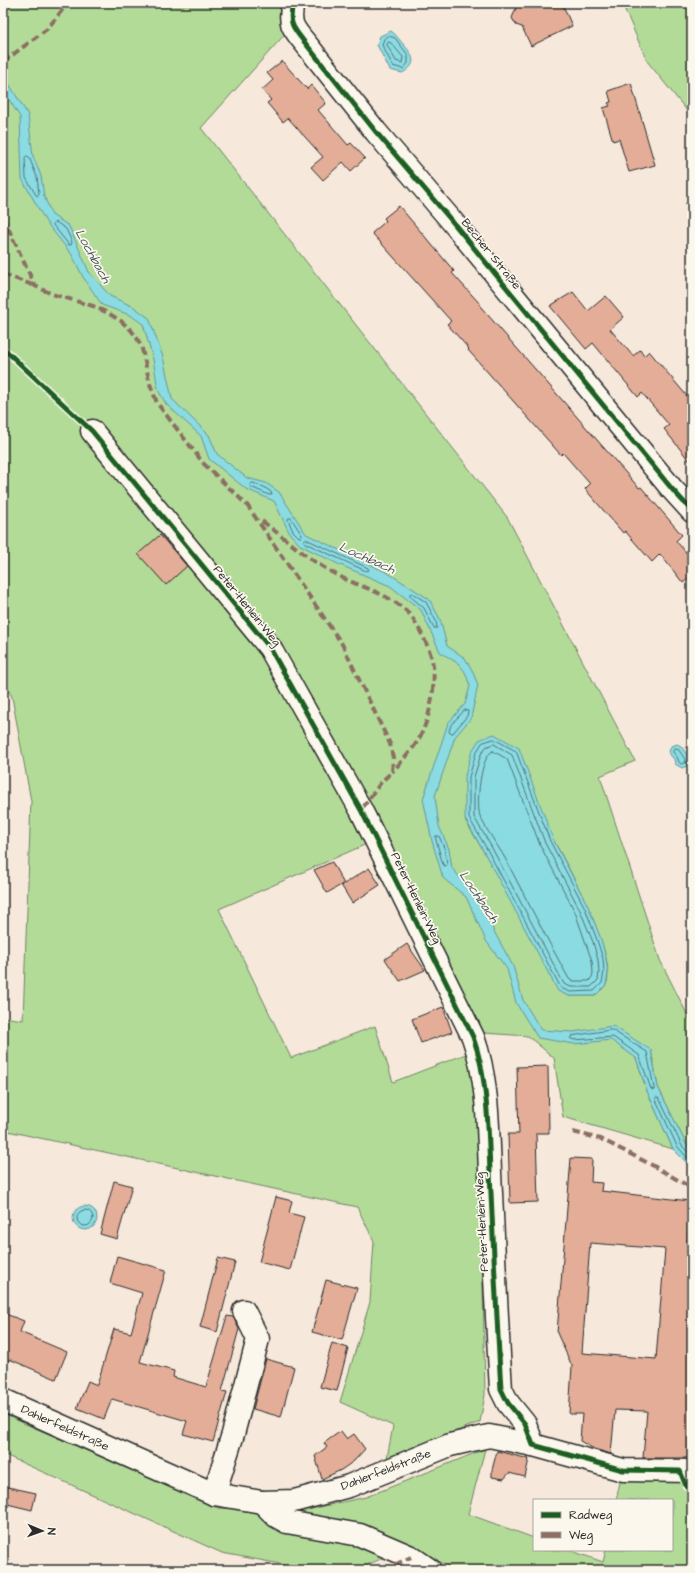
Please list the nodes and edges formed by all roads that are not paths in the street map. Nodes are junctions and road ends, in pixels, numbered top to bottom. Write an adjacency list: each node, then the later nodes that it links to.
1 (293, 3): 3 (street, Becher Straße)
2 (92, 431): 6 (street, Peter-Henlein-Weg)
3 (692, 511)
4 (244, 1311): 8 (street)
5 (3, 1400): 8 (street, Dahlerfeldstraße)
6 (533, 1445): 7 (street, Dahlerfeldstraße); 9 (street, Dahlerfeldstraße)
7 (692, 1471)
8 (214, 1494): 9 (street, Dahlerfeldstraße)
9 (262, 1502): 10 (street)
10 (430, 1570)

